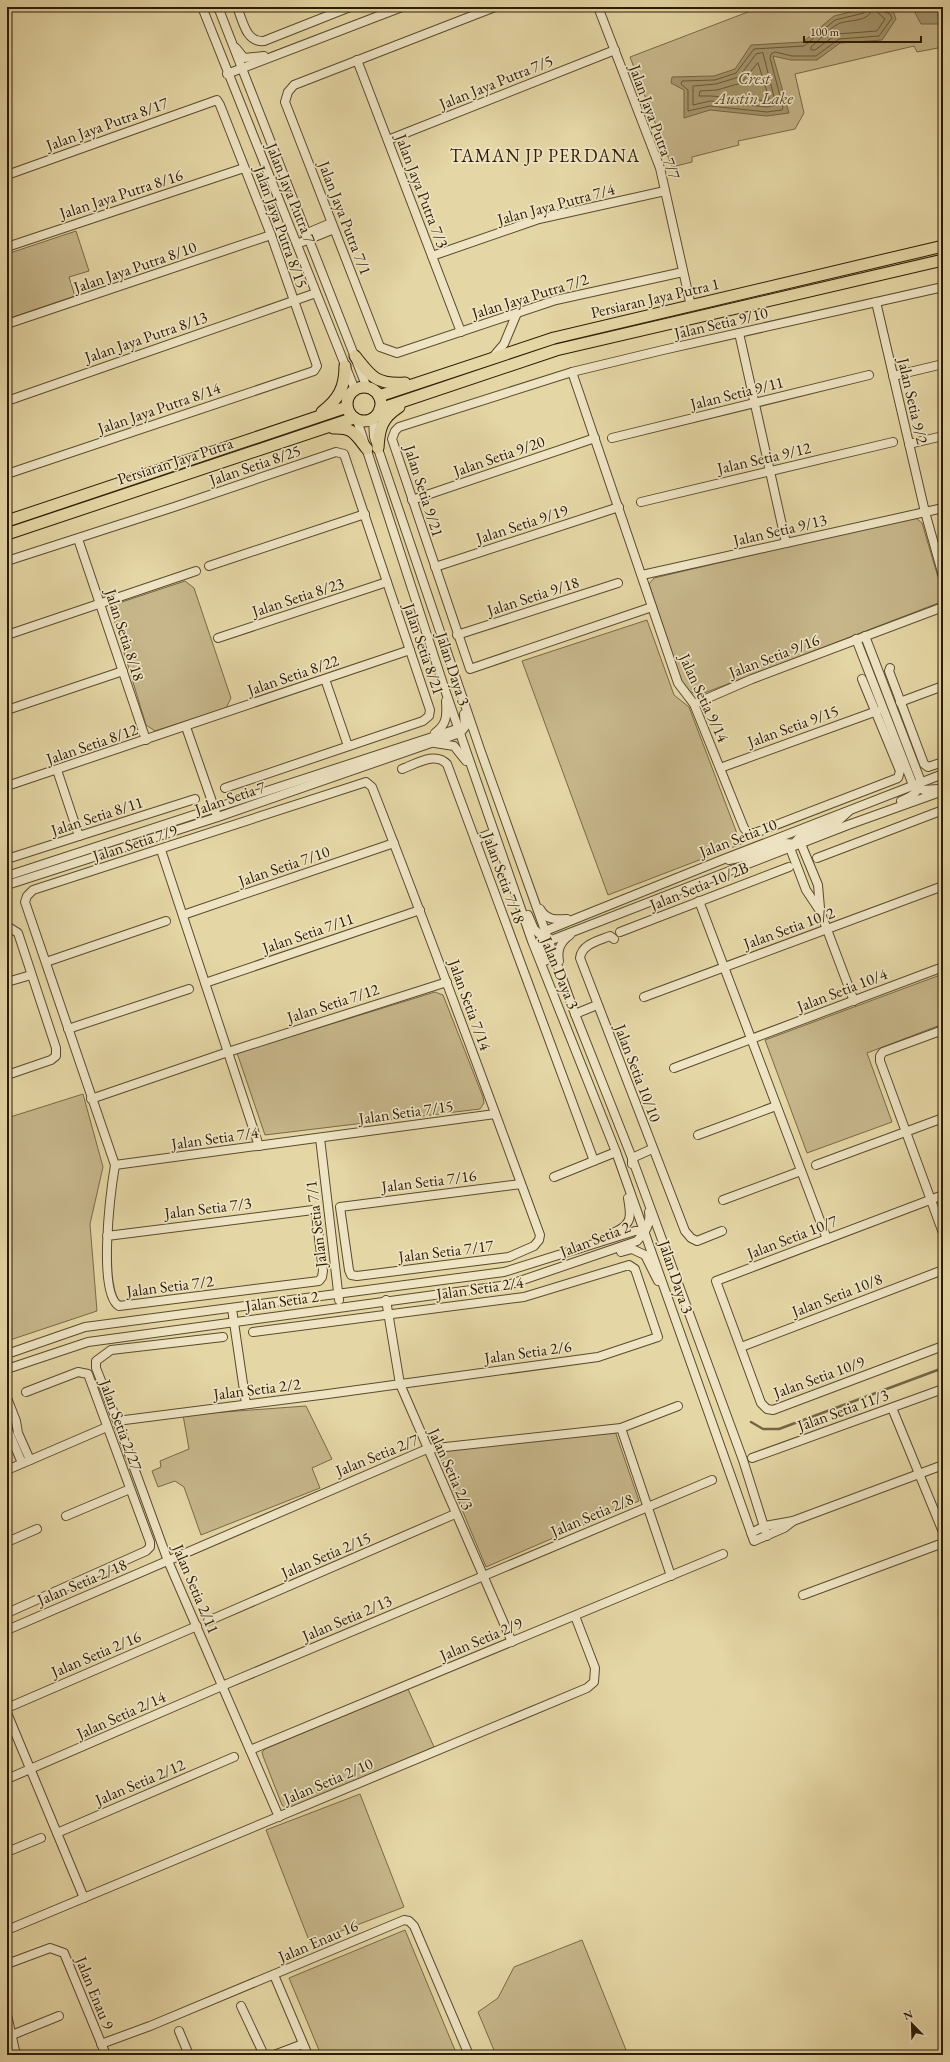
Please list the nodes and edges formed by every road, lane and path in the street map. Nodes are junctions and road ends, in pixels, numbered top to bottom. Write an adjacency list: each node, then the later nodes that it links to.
1 (202, 7): 15 (street, Jalan Jaya Putra 7)
2 (218, 7): 10 (street, Jalan Jaya Putra 7)
3 (237, 7): 4 (street)
4 (350, 7)
5 (402, 7): 12 (street)
6 (470, 7): 9 (street)
7 (495, 7): 9 (street)
8 (598, 7): 11 (street, Jalan Jaya Putra 7/7)
9 (474, 15): 13 (street)
10 (230, 39): 12 (street); 14 (street, Jalan Jaya Putra 7)
11 (614, 50): 17 (street, Jalan Jaya Putra 7/5); 20 (street, Jalan Jaya Putra 7/7)
12 (282, 53): 14 (street)
13 (357, 60): 17 (street, Jalan Jaya Putra 7/3); 21 (street, Jalan Jaya Putra 7/1)
14 (241, 68): 15 (street); 23 (street, Jalan Jaya Putra 7)
15 (227, 74): 24 (street, Jalan Jaya Putra 7)
16 (217, 100): 18 (street, Jalan Jaya Putra 8/15); 19 (street, Jalan Jaya Putra 8/17)
17 (388, 140): 27 (street, Jalan Jaya Putra 7/3)
18 (244, 168): 22 (street, Jalan Jaya Putra 8/15); 26 (street, Jalan Jaya Putra 8/16)
19 (7, 175)
20 (665, 191): 27 (street, Jalan Jaya Putra 7/4); 29 (street, Jalan Jaya Putra 7/7)
21 (333, 226): 23 (street); 39 (street, Jalan Jaya Putra 7/1)
22 (271, 235): 32 (street, Jalan Jaya Putra 8/15); 36 (street, Jalan Jaya Putra 8/10)
23 (307, 236): 24 (street); 40 (street, Jalan Jaya Putra 7)
24 (296, 241): 31 (street, Jalan Jaya Putra 7)
25 (943, 246): 34 (main road, Persiaran Jaya Putra 1)
26 (7, 247)
27 (432, 256): 37 (street, Jalan Jaya Putra 7/3)
28 (943, 260): 52 (main road, Persiaran Jaya Putra 1)
29 (683, 272): 34 (street, Jalan Jaya Putra 7/7); 35 (street, Jalan Jaya Putra 7/2)
30 (943, 287): 33 (street, Jalan Setia 9/10)
31 (316, 293): 32 (street); 44 (street, Jalan Jaya Putra 7)
32 (294, 301): 43 (street, Jalan Jaya Putra 8/15); 53 (street, Jalan Jaya Putra 8/13)
33 (876, 302): 38 (street, Jalan Setia 9/10); 47 (street, Jalan Setia 9/2)
34 (691, 306): 41 (main road, Persiaran Jaya Putra 1)
35 (517, 313): 37 (street, Jalan Jaya Putra 7/2); 41 (street)
36 (7, 324)
37 (461, 332): 39 (street, Jalan Jaya Putra 7/2)
38 (738, 333): 45 (street, Jalan Setia 9/10); 54 (street)
39 (387, 351)
40 (355, 356): 48 (main road); 49 (street, Jalan Jaya Putra 7)
41 (492, 358): 48 (main road, Persiaran Jaya Putra 1)
42 (943, 364): 47 (street)
43 (317, 366): 69 (street, Jalan Jaya Putra 8/14)
44 (345, 366): 50 (street, Jalan Jaya Putra 7); 57 (main road)
45 (572, 372): 62 (street, Jalan Setia 9/14); 70 (street, Jalan Setia 9/21)
46 (869, 375): 54 (street, Jalan Setia 9/11)
47 (893, 376): 65 (street, Jalan Setia 9/2)
48 (421, 382): 51 (main road, Persiaran Jaya Putra 1)
49 (367, 388): 50 (main road); 51 (main road)
50 (355, 390): 55 (main road)
51 (379, 396): 56 (main road)
52 (413, 398): 56 (main road, Persiaran Jaya Putra 1); 66 (main road)
53 (7, 400)
54 (754, 403): 63 (street, Jalan Setia 9/11); 68 (street)
55 (347, 407): 57 (main road, Persiaran Jaya Putra); 58 (main road)
56 (380, 409): 59 (main road)
57 (316, 417): 76 (main road, Persiaran Jaya Putra)
58 (356, 419): 59 (main road); 60 (main road, Persiaran Jaya Putra); 66 (street, Jalan Daya 3)
59 (373, 419): 66 (street, Jalan Daya 3)
60 (323, 428): 66 (main road); 77 (main road, Persiaran Jaya Putra)
61 (943, 436): 65 (street)
62 (595, 438): 70 (street, Jalan Setia 9/20); 72 (street, Jalan Setia 9/14)
63 (612, 438)
64 (892, 442): 68 (street, Jalan Setia 9/12)
65 (909, 444): 74 (street, Jalan Setia 9/2)
66 (372, 448): 102 (street, Jalan Daya 3); 103 (street, Jalan Daya 3)
67 (344, 454): 75 (street, Jalan Setia 8/21); 78 (street, Jalan Setia 8/25)
68 (770, 472): 71 (street, Jalan Setia 9/12); 79 (street)
69 (7, 474)
70 (412, 500): 82 (street, Jalan Setia 9/21)
71 (641, 502)
72 (618, 507): 82 (street, Jalan Setia 9/19); 84 (street, Jalan Setia 9/14)
73 (943, 508): 74 (street, Jalan Setia 9/13)
74 (925, 512): 79 (street, Jalan Setia 9/13); 85 (street, Jalan Setia 9/2)
75 (364, 514): 81 (street); 86 (street, Jalan Setia 8/21)
76 (7, 520)
77 (7, 534)
78 (78, 539): 80 (street, Jalan Setia 8/25); 88 (street, Jalan Setia 8/18)
79 (786, 543): 84 (street, Jalan Setia 9/13)
80 (7, 561)
81 (209, 566)
82 (435, 568): 92 (street, Jalan Setia 9/21)
83 (196, 570): 88 (street)
84 (642, 575): 89 (street, Jalan Setia 9/14)
85 (943, 576)
86 (387, 582): 94 (street, Jalan Setia 8/23); 96 (street, Jalan Setia 8/21)
87 (618, 583): 92 (street, Jalan Setia 9/18)
88 (100, 603): 91 (street); 98 (street, Jalan Setia 8/18)
89 (652, 607): 92 (street, Jalan Setia 9/21); 105 (street, Jalan Setia 9/14)
90 (943, 607): 93 (street, Jalan Setia 9/16)
91 (7, 635)
92 (457, 635)
93 (865, 636): 95 (street, Jalan Setia 9/16); 121 (street)
94 (218, 638)
95 (856, 639): 105 (street, Jalan Setia 9/16); 121 (street)
96 (410, 650): 99 (street, Jalan Setia 8/22); 112 (street, Jalan Setia 8/21)
97 (890, 668): 104 (street)
98 (123, 671): 106 (street); 110 (street, Jalan Setia 8/18)
99 (325, 679): 108 (street, Jalan Setia 8/22); 112 (street)
100 (862, 679): 107 (street)
101 (943, 686): 104 (street)
102 (444, 687): 109 (street, Jalan Daya 3); 111 (street)
103 (462, 695): 109 (street); 113 (street, Jalan Daya 3)
104 (900, 702): 114 (street)
105 (694, 704): 115 (street, Jalan Setia 9/14)
106 (7, 710)
107 (877, 711): 115 (street, Jalan Setia 9/15); 115 (street, Jalan Setia 9/14)
108 (186, 727): 110 (street, Jalan Setia 8/12); 129 (street)
109 (461, 729): 111 (street, Jalan Setia 7); 113 (street); 118 (street, Jalan Daya 3)
110 (146, 740): 117 (street, Jalan Setia 8/12)
111 (431, 740): 118 (street); 129 (street, Jalan Setia 7)
112 (348, 746): 124 (street, Jalan Setia 8/21)
113 (481, 752): 144 (street, Jalan Daya 3)
114 (943, 762)
115 (720, 768)
116 (402, 769): 133 (street, Jalan Setia 7/18)
117 (57, 770): 122 (street, Jalan Setia 8/12); 132 (street)
118 (472, 770): 131 (street, Jalan Daya 3)
119 (943, 774): 121 (street, Jalan Setia 10)
120 (366, 782): 134 (street, Jalan Setia 7/14); 136 (street, Jalan Setia 7/9)
121 (917, 785): 123 (street); 127 (street, Jalan Setia 10); 130 (street)
122 (7, 786)
123 (943, 787)
124 (225, 788)
125 (943, 791): 130 (street, Jalan Setia 10)
126 (195, 799): 132 (street, Jalan Setia 8/11)
127 (850, 810): 135 (street); 139 (street, Jalan Setia 10)
128 (943, 810): 137 (street)
129 (216, 813): 141 (street, Jalan Setia 7); 142 (street, Jalan Setia 7)
130 (848, 825): 135 (street, Jalan Setia 10)
131 (494, 833): 133 (street); 143 (street, Jalan Daya 3)
132 (79, 836): 138 (street, Jalan Setia 8/11)
133 (475, 840): 188 (street, Jalan Setia 7/18)
134 (394, 843): 147 (street, Jalan Setia 7/14); 149 (street, Jalan Setia 7/10)
135 (795, 845): 139 (street); 148 (street); 148 (street); 153 (street, Jalan Setia 10)
136 (161, 850): 149 (street); 157 (street, Jalan Setia 7/9)
137 (817, 858)
138 (7, 859)
139 (724, 859): 150 (street, Jalan Setia 10)
140 (789, 867): 146 (street, Jalan Setia 10/2B)
141 (7, 876)
142 (7, 885)
143 (514, 886): 156 (street); 167 (street, Jalan Daya 3)
144 (529, 886): 150 (street); 156 (street, Jalan Daya 3)
145 (943, 886): 154 (street, Jalan Setia 10/2)
146 (699, 901): 155 (street, Jalan Setia 10/2B); 158 (street)
147 (420, 910): 163 (street, Jalan Setia 7/14); 164 (street, Jalan Setia 7/11)
148 (820, 911): 154 (street)
149 (183, 915): 164 (street)
150 (578, 918): 156 (street, Jalan Setia 10)
151 (166, 921): 157 (street)
152 (7, 926): 161 (street)
153 (583, 928): 156 (street, Jalan Setia 10); 160 (street)
154 (827, 929): 158 (street, Jalan Setia 10/2); 168 (street)
155 (617, 936): 169 (street, Jalan Setia 10/10)
156 (545, 937): 160 (street, Jalan Daya 3); 167 (street)
157 (46, 962): 171 (street)
158 (724, 967): 166 (street, Jalan Setia 10/2); 173 (street)
159 (943, 967): 168 (street, Jalan Setia 10/4)
160 (562, 974): 170 (street, Jalan Daya 3)
161 (31, 975): 162 (street); 176 (street)
162 (7, 982)
163 (447, 982): 174 (street, Jalan Setia 7/12); 179 (street, Jalan Setia 7/14)
164 (205, 983): 174 (street)
165 (189, 989): 171 (street)
166 (644, 997)
167 (556, 998): 186 (street, Jalan Daya 3)
168 (854, 1001): 173 (street, Jalan Setia 10/4)
169 (597, 1005): 170 (street); 185 (street, Jalan Setia 10/10)
170 (575, 1014): 187 (street, Jalan Daya 3)
171 (68, 1029): 177 (street)
172 (943, 1030): 181 (street)
173 (751, 1039): 175 (street, Jalan Setia 10/4); 178 (street)
174 (228, 1052): 177 (street, Jalan Setia 7/12); 184 (street)
175 (674, 1068)
176 (7, 1075)
177 (91, 1099): 189 (street)
178 (776, 1106): 182 (street); 191 (street)
179 (495, 1114): 183 (street, Jalan Setia 7/15); 193 (street, Jalan Setia 7/14)
180 (943, 1118): 181 (street)
181 (906, 1132): 190 (street); 196 (street)
182 (698, 1135)
183 (320, 1138): 184 (street, Jalan Setia 7/4); 209 (street, Jalan Setia 7/1)
184 (259, 1146): 189 (street, Jalan Setia 7/4)
185 (652, 1149): 187 (street); 198 (street, Jalan Setia 10/10)
186 (616, 1152): 188 (street); 194 (street, Jalan Daya 3)
187 (632, 1158): 199 (street); 213 (street, Jalan Daya 3)
188 (594, 1160): 192 (street)
189 (115, 1165): 201 (street, Jalan Setia 7/2)
190 (816, 1165)
191 (801, 1171): 197 (street); 202 (street)
192 (554, 1177)
193 (521, 1184): 203 (street, Jalan Setia 7/14); 207 (street, Jalan Setia 7/16)
194 (626, 1184): 199 (street, Jalan Daya 3); 204 (street)
195 (943, 1195): 196 (street, Jalan Setia 10/7)
196 (931, 1199): 200 (street); 202 (street, Jalan Setia 10/7)
197 (723, 1200)
198 (722, 1231)
199 (646, 1232): 204 (street, Jalan Setia 2); 205 (street, Jalan Setia 2); 213 (street); 215 (street, Jalan Daya 3)
200 (943, 1233)
201 (106, 1236): 208 (street, Jalan Setia 7/2); 208 (street, Jalan Setia 7/3)
202 (827, 1239): 221 (street, Jalan Setia 10/7)
203 (539, 1240): 207 (street, Jalan Setia 7/17)
204 (567, 1253): 209 (street, Jalan Setia 2)
205 (571, 1264): 210 (street, Jalan Setia 2); 215 (street)
206 (943, 1270): 221 (street, Jalan Setia 10/8)
207 (351, 1275)
208 (319, 1281)
209 (338, 1295): 211 (street, Jalan Setia 7/1); 212 (street, Jalan Setia 2)
210 (386, 1300): 211 (street, Jalan Setia 2); 214 (street, Jalan Setia 2/3)
211 (340, 1307): 216 (street, Jalan Setia 2)
212 (232, 1309): 216 (street); 222 (street, Jalan Setia 2)
213 (688, 1311): 247 (street, Jalan Daya 3)
214 (389, 1315): 217 (street, Jalan Setia 2/4); 219 (street, Jalan Setia 2/4); 224 (street, Jalan Setia 2/3)
215 (674, 1316): 249 (street, Jalan Daya 3)
216 (234, 1321): 223 (street, Jalan Setia 2); 228 (street)
217 (253, 1332)
218 (223, 1337): 231 (street, Jalan Setia 2/11)
219 (658, 1337): 224 (street, Jalan Setia 2/6)
220 (943, 1346): 221 (street, Jalan Setia 10/9)
221 (741, 1347)
222 (9, 1354)
223 (7, 1369)
224 (400, 1384): 228 (street, Jalan Setia 2/2); 235 (street, Jalan Setia 2/3)
225 (943, 1389): 230 (street, Jalan Setia 11/3)
226 (26, 1392): 232 (street, Jalan Setia 2/27)
227 (7, 1400): 237 (street)
228 (246, 1404): 231 (street, Jalan Setia 2/2)
229 (678, 1406): 234 (street, Jalan Setia 2/7)
230 (892, 1408): 236 (street, Jalan Setia 11/3); 240 (street)
231 (117, 1420): 255 (street, Jalan Setia 2/11)
232 (107, 1427): 237 (street); 242 (street, Jalan Setia 2/27)
233 (7, 1428): 237 (street)
234 (621, 1428): 235 (street, Jalan Setia 2/7); 243 (street)
235 (427, 1449): 244 (street, Jalan Setia 2/3); 255 (street, Jalan Setia 2/7)
236 (752, 1458)
237 (26, 1462): 239 (street)
238 (943, 1466): 240 (street)
239 (7, 1470)
240 (919, 1474): 246 (street); 250 (street)
241 (712, 1480): 243 (street, Jalan Setia 2/8)
242 (130, 1489): 245 (street); 259 (street, Jalan Setia 2/27)
243 (648, 1506): 256 (street, Jalan Setia 2/8); 257 (street)
244 (455, 1514): 256 (street, Jalan Setia 2/3); 261 (street, Jalan Setia 2/15)
245 (66, 1516)
246 (793, 1521): 247 (street); 251 (street)
247 (765, 1526): 249 (street); 251 (street, Jalan Daya 3)
248 (37, 1529): 252 (street)
249 (751, 1532): 251 (street, Jalan Daya 3)
250 (943, 1532)
251 (767, 1536)
252 (7, 1542)
253 (943, 1543): 258 (street)
254 (722, 1554): 257 (street, Jalan Setia 2/9)
255 (168, 1561): 262 (street, Jalan Setia 2/11); 263 (street, Jalan Setia 2/18)
256 (483, 1576): 264 (street, Jalan Setia 2/3); 265 (street, Jalan Setia 2/13)
257 (671, 1576): 260 (street, Jalan Setia 2/9)
258 (802, 1595)
259 (7, 1613)
260 (575, 1616): 264 (street, Jalan Setia 2/9); 272 (street, Jalan Setia 2/10)
261 (208, 1621)
262 (197, 1626): 265 (street, Jalan Setia 2/11); 266 (street, Jalan Setia 2/16)
263 (7, 1630)
264 (512, 1642): 268 (street, Jalan Setia 2/9)
265 (222, 1686): 268 (street, Jalan Setia 2/11); 270 (street, Jalan Setia 2/14)
266 (7, 1708)
267 (7, 1713): 270 (street)
268 (250, 1750): 272 (street, Jalan Setia 2/11)
269 (234, 1757): 273 (street, Jalan Setia 2/12)
270 (31, 1769): 271 (street, Jalan Setia 2/14); 273 (street)
271 (7, 1779)
272 (278, 1817): 276 (street, Jalan Setia 2/10)
273 (57, 1833): 276 (street)
274 (41, 1838): 275 (street)
275 (7, 1852)
276 (84, 1898): 277 (street, Jalan Setia 2/10)
277 (7, 1930)
278 (7, 1964): 285 (street, Jalan Enau 9)
279 (274, 1974): 285 (street, Jalan Enau 16); 286 (street); 293 (street, Jalan Enau 16)
280 (241, 2006): 290 (street)
281 (7, 2015): 284 (street)
282 (59, 2016): 284 (street)
283 (179, 2031): 289 (street)
284 (12, 2035): 287 (street)
285 (101, 2044): 288 (street, Jalan Enau 9)
286 (304, 2044): 291 (street); 292 (street)
287 (16, 2055)
288 (106, 2055)
289 (189, 2055)
290 (264, 2055)
291 (274, 2055)
292 (308, 2055)
293 (469, 2055)

